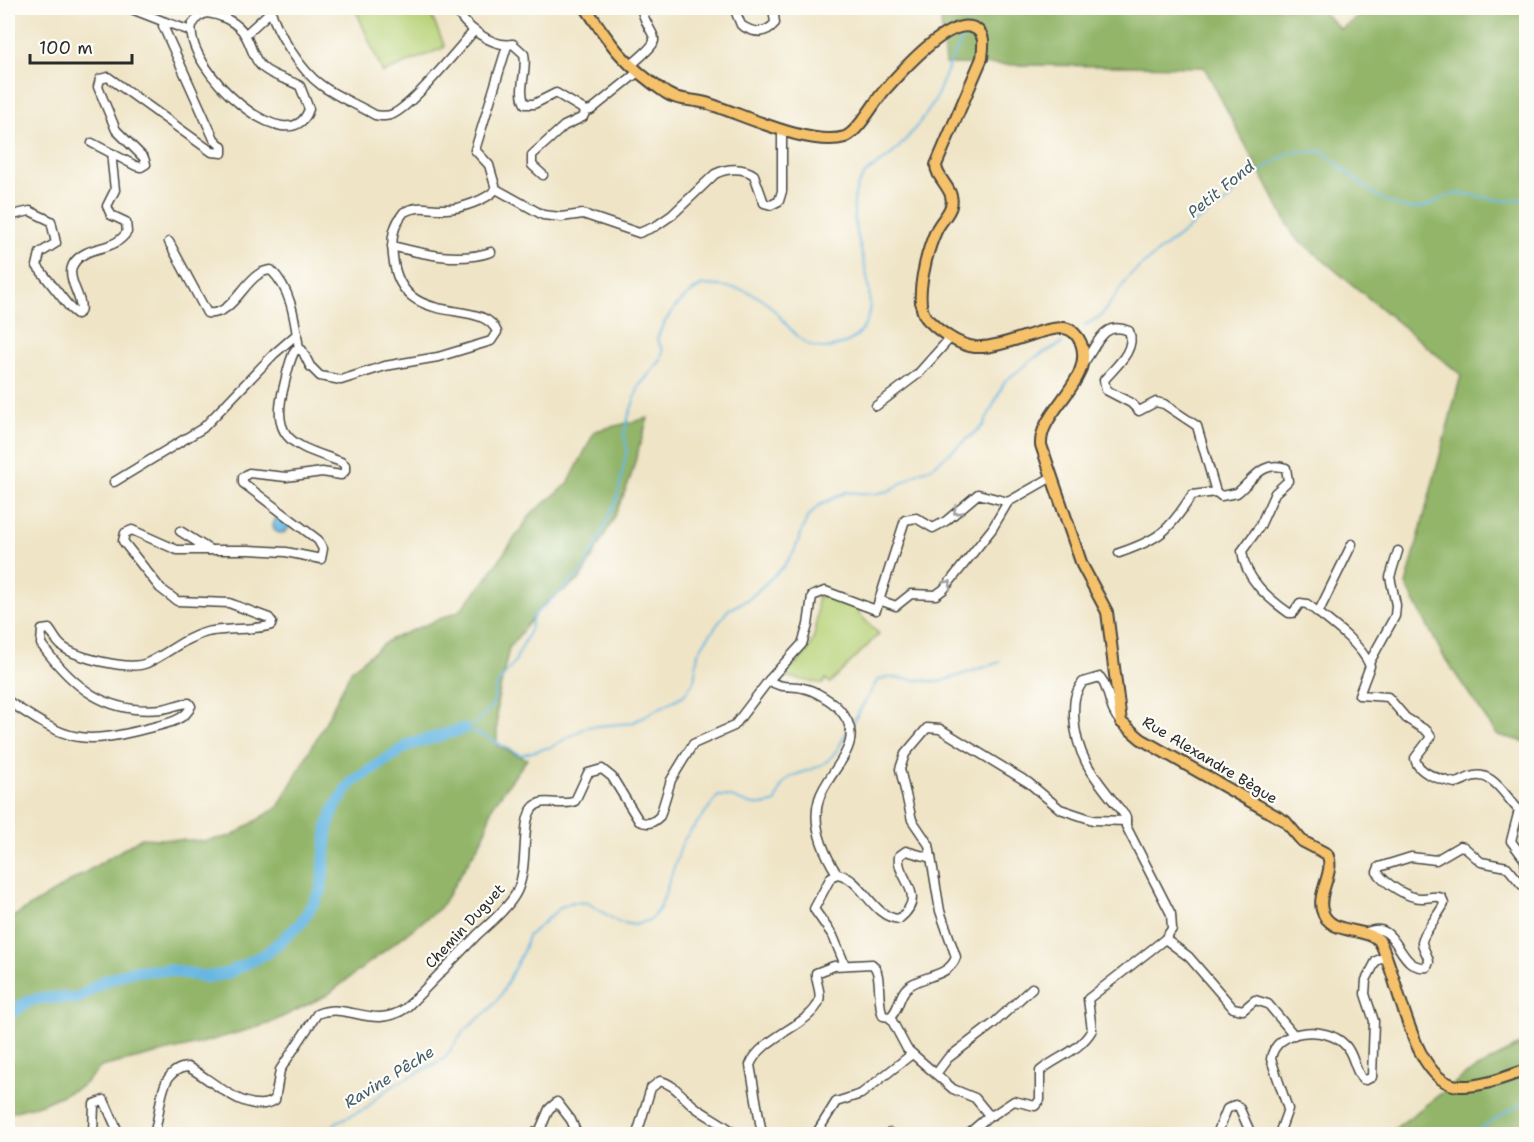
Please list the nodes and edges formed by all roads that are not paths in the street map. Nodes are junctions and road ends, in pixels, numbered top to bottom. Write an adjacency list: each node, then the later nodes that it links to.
1 (129, 8): 9 (street)
2 (455, 8): 11 (street)
3 (586, 8): 14 (main road)
4 (641, 8): 14 (street)
5 (734, 8): 6 (street)
6 (772, 8)
7 (271, 9): 11 (street); 12 (street)
8 (218, 11): 10 (street); 12 (street)
9 (165, 22): 10 (street); 18 (street)
10 (191, 31): 12 (street)
11 (474, 31): 13 (street)
12 (245, 35)
13 (507, 46): 15 (street); 20 (street)
14 (634, 68): 15 (street); 16 (main road)
15 (586, 111): 19 (street)
16 (782, 130): 20 (street); 26 (main road, Rue Alexandre Bègue)
17 (92, 142): 18 (street)
18 (113, 154): 21 (street)
19 (543, 175)
20 (496, 189): 23 (street)
21 (8, 216)
22 (169, 242): 25 (street)
23 (392, 246): 24 (street); 27 (street)
24 (491, 252)
25 (297, 334): 27 (street); 31 (street)
26 (951, 337): 28 (main road, Rue Alexandre Bègue); 29 (street)
27 (299, 349): 36 (street)
28 (1079, 369): 30 (main road, Rue Alexandre Bègue); 32 (street)
29 (876, 406)
30 (1050, 478): 33 (street); 44 (main road, Rue Alexandre Bègue)
31 (114, 482)
32 (1216, 492): 38 (street); 40 (street)
33 (1008, 502): 39 (street, one-way to 33); 39 (street, one-way to 39)
34 (180, 531): 36 (street)
35 (1352, 544): 40 (street)
36 (212, 551): 43 (street)
37 (1398, 551): 41 (street)
38 (1119, 553)
39 (879, 600): 42 (street)
40 (1318, 613): 41 (street)
41 (1369, 663): 47 (street)
42 (769, 680): 48 (street); 63 (street, Chemin Duguet)
43 (8, 701)
44 (1121, 722): 45 (street); 50 (main road, Rue Alexandre Bègue)
45 (1126, 821): 46 (street); 51 (street)
46 (931, 858): 48 (street); 55 (street)
47 (1527, 872)
48 (837, 874): 53 (street)
49 (1527, 882): 50 (street)
50 (1365, 933): 52 (main road, Rue Alexandre Bègue)
51 (1165, 939): 56 (street); 60 (street)
52 (1387, 956): 56 (street); 58 (main road, Rue Alexandre Bègue)
53 (845, 965): 55 (street); 68 (street)
54 (1032, 988): 59 (street)
55 (890, 1017): 57 (street)
56 (1294, 1035): 73 (street)
57 (912, 1054): 59 (street); 69 (street)
58 (1527, 1070)
59 (936, 1074): 60 (street)
60 (990, 1115): 70 (street)
61 (93, 1134): 62 (street)
62 (119, 1134)
63 (154, 1134)
64 (532, 1134): 65 (street)
65 (577, 1134)
66 (637, 1134): 67 (street)
67 (735, 1134)
68 (762, 1134)
69 (816, 1134)
70 (969, 1134)
71 (1217, 1134): 72 (street)
72 (1251, 1134)
73 (1279, 1134)

